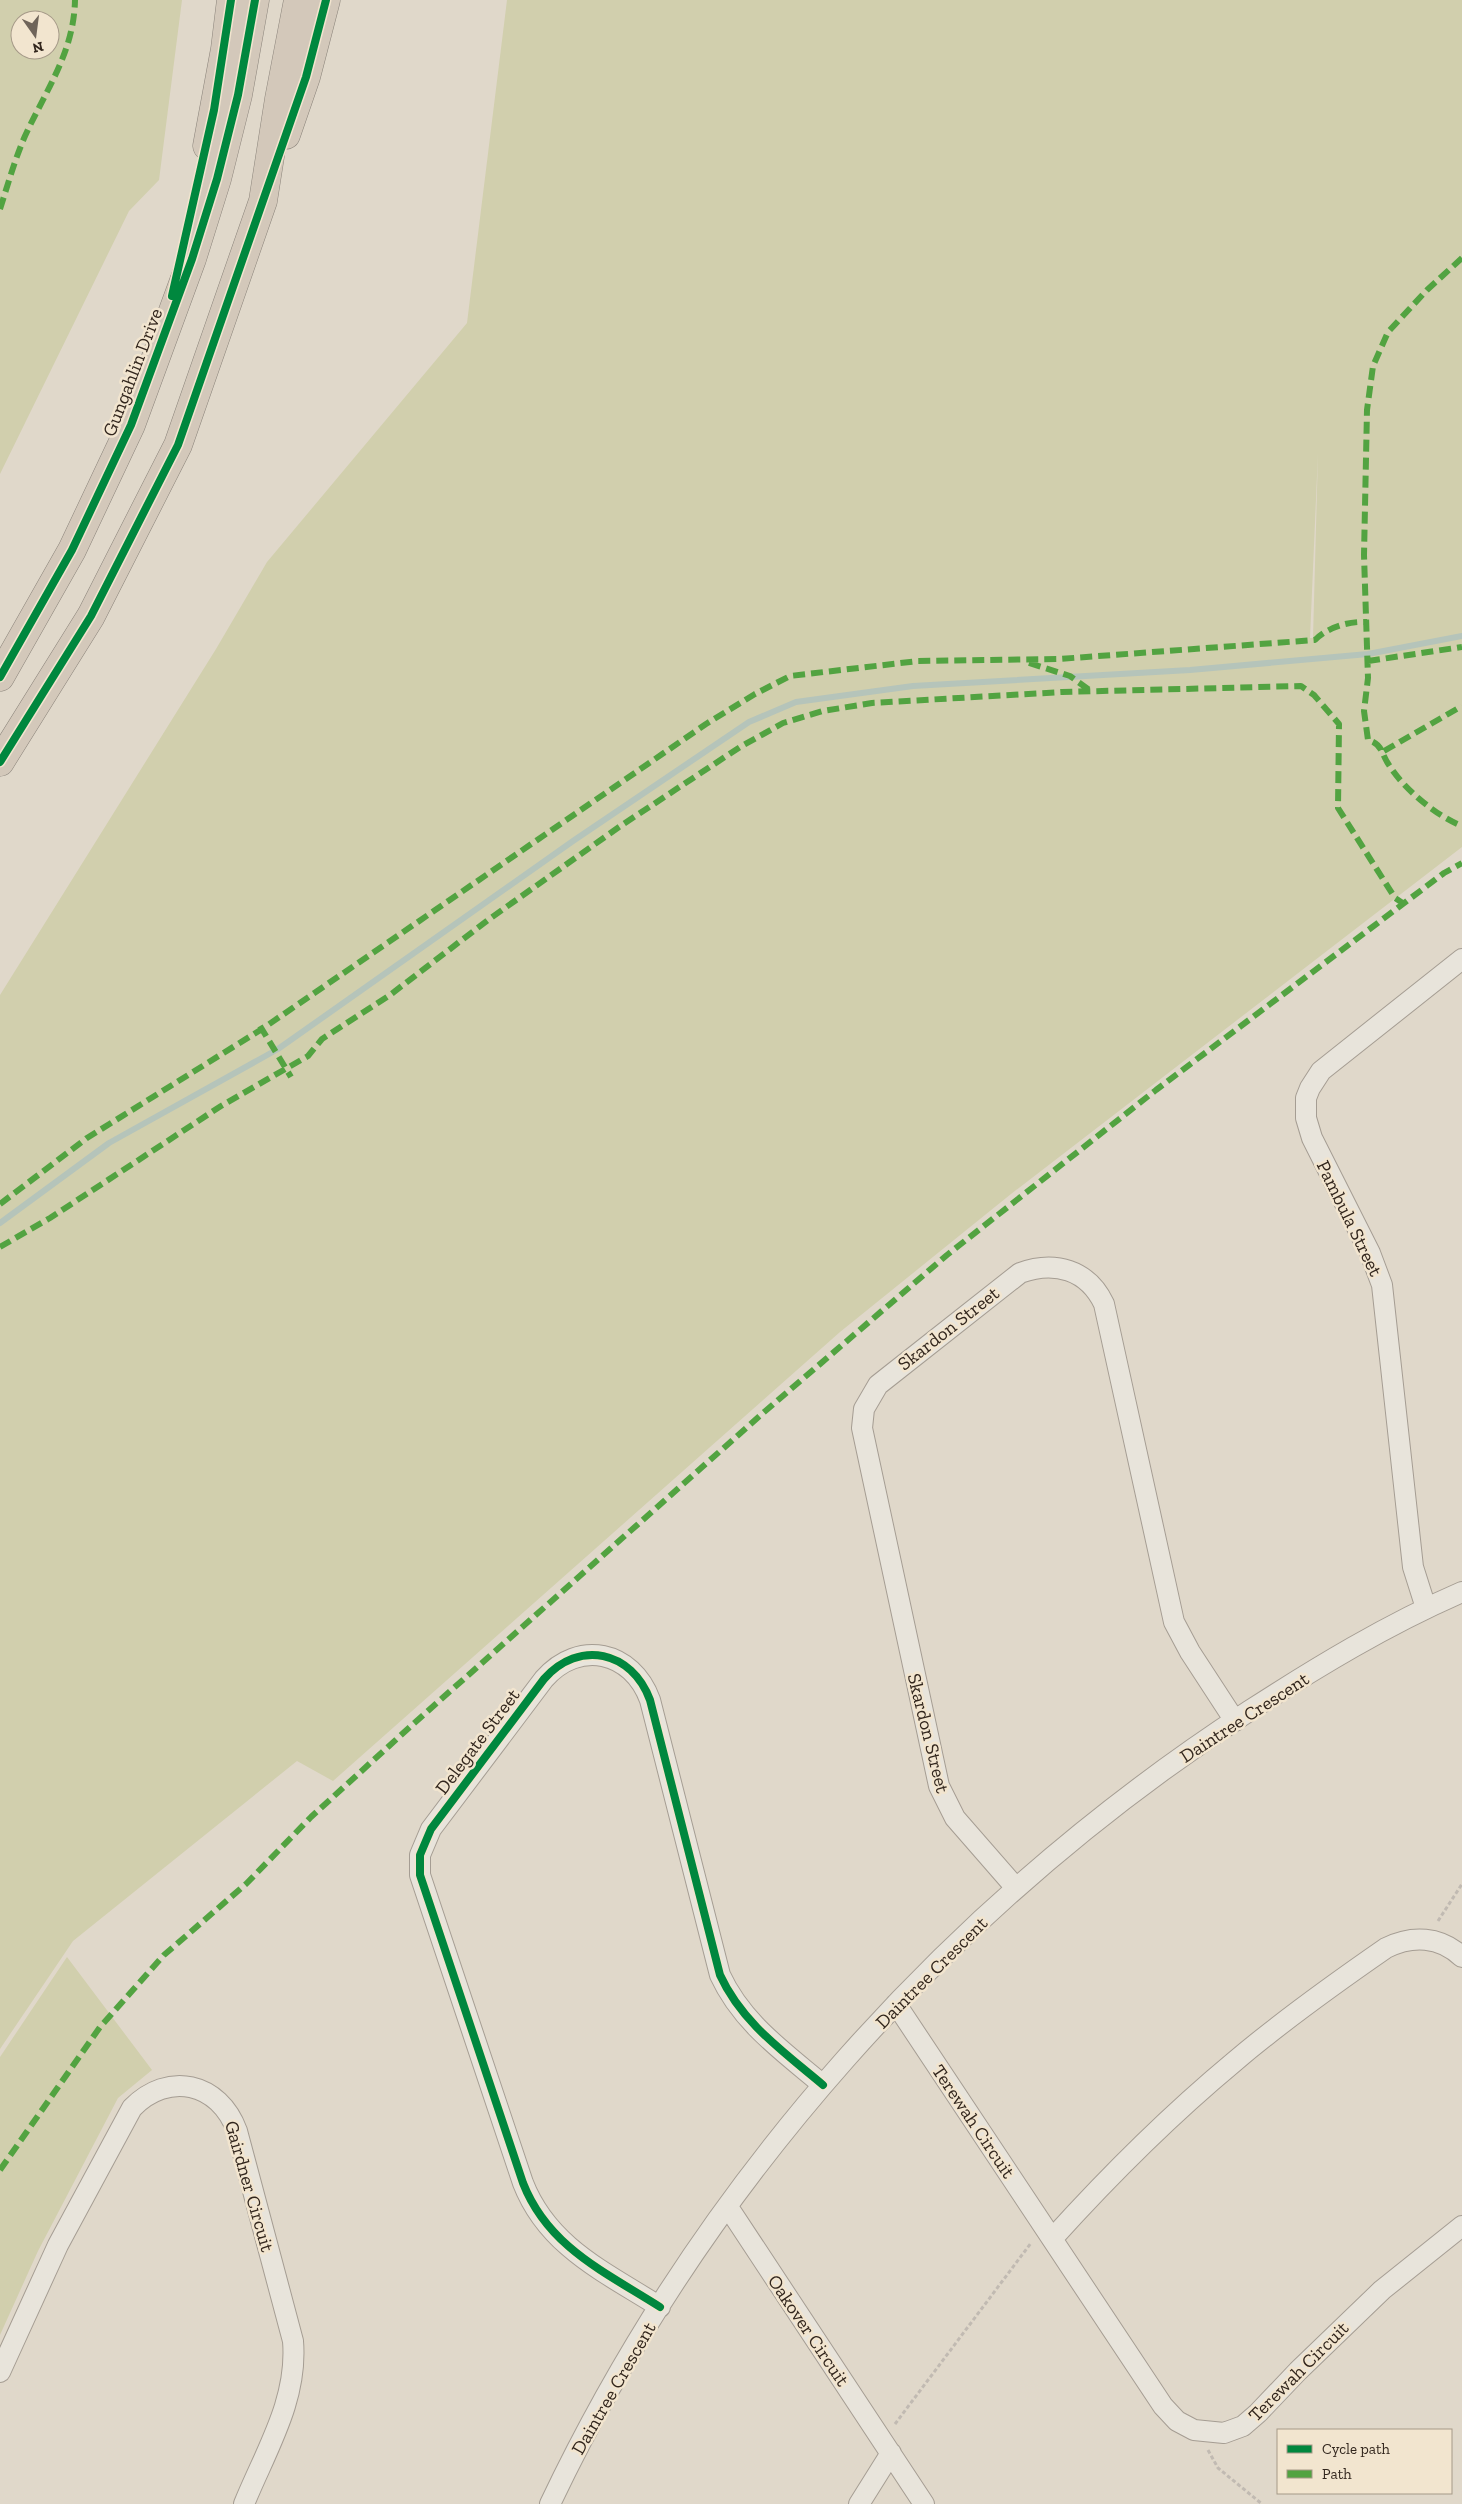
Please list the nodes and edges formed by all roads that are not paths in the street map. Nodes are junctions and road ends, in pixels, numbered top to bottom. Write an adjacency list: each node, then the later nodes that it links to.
1 (231, 0): 6 (highway)
2 (255, 0): 6 (highway, Gungahlin Drive)
3 (298, 0): 5 (highway)
4 (326, 0): 5 (highway)
5 (263, 201): 8 (highway)
6 (163, 338): 7 (highway, Gungahlin Drive)
7 (0, 677)
8 (0, 762)
9 (1462, 959): 11 (street, Pambula Street)
10 (1462, 1592): 11 (street, Daintree Crescent)
11 (1426, 1608): 12 (street, Daintree Crescent)
12 (1235, 1721): 13 (street, Daintree Crescent); 13 (street, Skardon Street)
13 (1016, 1888): 15 (street, Daintree Crescent)
14 (1462, 1957): 19 (street)
15 (896, 2004): 16 (street, Daintree Crescent); 19 (street, Terewah Circuit)
16 (823, 2085): 17 (street, Daintree Crescent); 20 (street, Delegate Street)
17 (728, 2207): 20 (street, Daintree Crescent); 22 (street, Oakover Circuit)
18 (1462, 2226): 19 (street, Terewah Circuit)
19 (1052, 2239)
20 (660, 2307): 24 (street, Daintree Crescent)
21 (0, 2372): 23 (street, Gairdner Circuit)
22 (890, 2453): 25 (street); 26 (street, Oakover Circuit)
23 (244, 2504)
24 (550, 2504)
25 (859, 2504)
26 (924, 2504)

